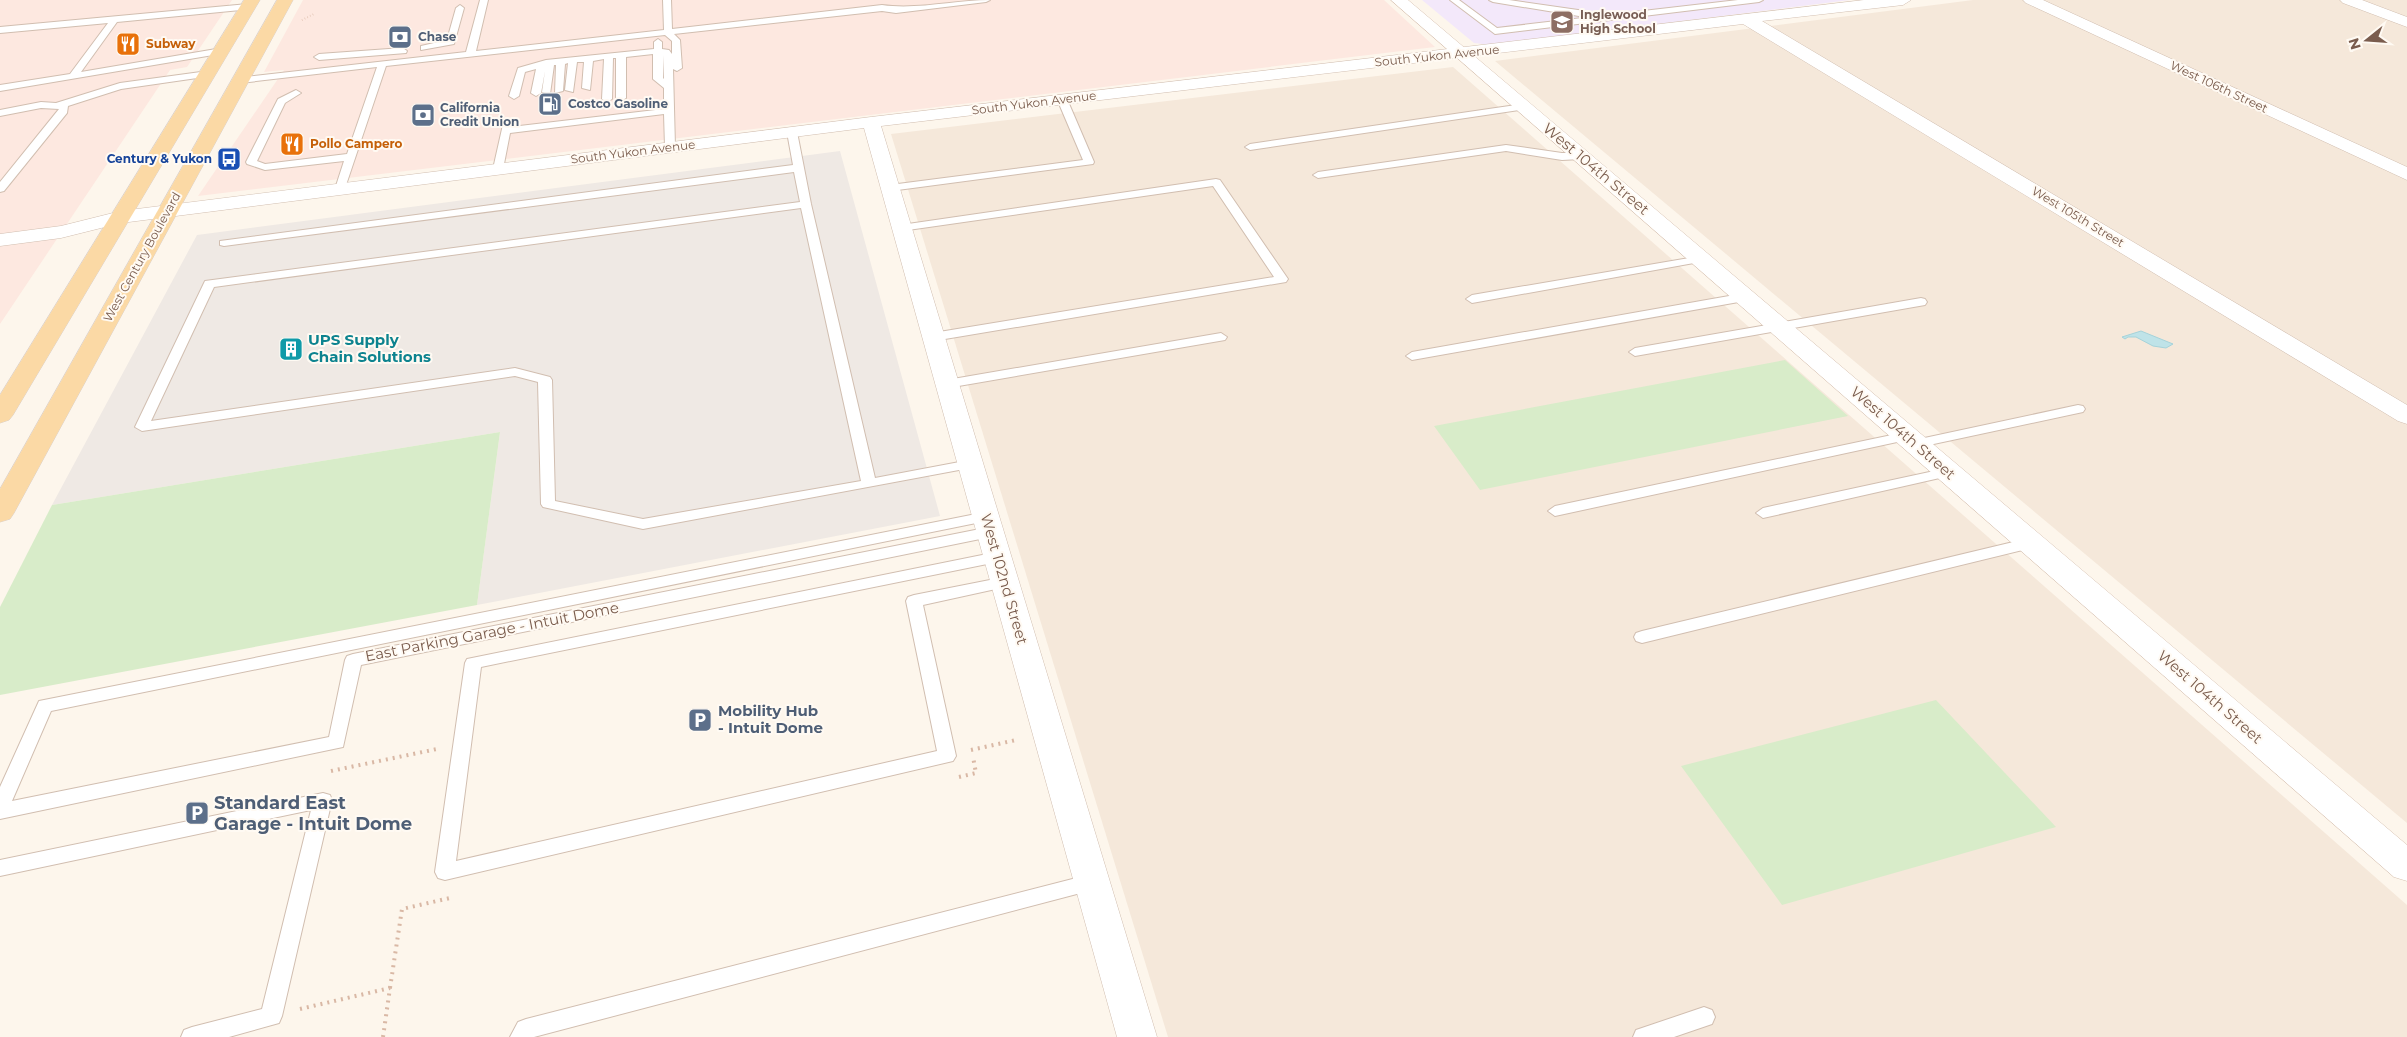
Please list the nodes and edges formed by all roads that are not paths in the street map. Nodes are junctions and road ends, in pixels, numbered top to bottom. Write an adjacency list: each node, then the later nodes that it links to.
1 (284, 0): 40 (main road, West Century Boulevard)
2 (484, 0): 29 (lane)
3 (667, 0): 23 (lane)
4 (868, 0): 15 (lane)
5 (986, 0): 15 (lane)
6 (1399, 0): 28 (street, West 104th Street)
7 (1454, 0): 17 (lane)
8 (1493, 0): 17 (lane)
9 (1758, 0): 16 (lane)
10 (1903, 0): 19 (street, South Yukon Avenue)
11 (2031, 0): 62 (street, West 106th Street)
12 (2348, 0): 20 (street)
13 (250, 3): 18 (lane); 27 (main road)
14 (455, 6): 24 (lane)
15 (882, 8): 23 (lane)
16 (1655, 12): 17 (lane); 21 (lane)
17 (1624, 16)
18 (115, 19): 22 (lane); 39 (lane)
19 (1747, 19): 21 (street, South Yukon Avenue); 86 (street, West 105th Street)
20 (2407, 22)
21 (1679, 28): 28 (street, South Yukon Avenue)
22 (0, 30)
23 (668, 33): 26 (lane); 29 (lane); 41 (lane)
24 (424, 48)
25 (403, 50): 32 (lane)
26 (658, 50): 30 (lane); 41 (lane)
27 (222, 51): 38 (main road); 39 (lane)
28 (1460, 53): 49 (street, South Yukon Avenue); 51 (street, West 104th Street)
29 (470, 55): 35 (lane)
30 (621, 55): 31 (lane); 47 (lane)
31 (610, 56): 33 (lane); 48 (lane)
32 (319, 57)
33 (581, 59): 33 (lane); 34 (lane)
34 (561, 62): 36 (lane); 43 (lane)
35 (382, 64): 40 (lane); 59 (lane)
36 (545, 64): 37 (lane); 37 (lane); 44 (lane)
37 (528, 68): 46 (lane)
38 (208, 74): 50 (lane); 69 (main road)
39 (73, 76): 42 (lane)
40 (240, 80): 68 (main road, West Century Boulevard)
41 (668, 87): 52 (lane)
42 (0, 88)
43 (558, 91)
44 (547, 92)
45 (296, 93): 59 (lane)
46 (514, 96)
47 (621, 98)
48 (607, 99)
49 (1062, 99): 54 (street, South Yukon Avenue); 64 (lane)
50 (60, 105): 53 (lane); 65 (lane)
51 (1523, 107): 57 (lane); 58 (street, West 104th Street)
52 (668, 111): 56 (lane); 61 (lane)
53 (0, 113)
54 (871, 122): 55 (street, South Yukon Avenue); 64 (street, West 102nd Street)
55 (792, 132): 56 (street, South Yukon Avenue); 60 (lane)
56 (670, 147): 61 (street, South Yukon Avenue)
57 (1250, 147)
58 (1581, 156): 63 (lane); 74 (street, West 104th Street)
59 (350, 157): 66 (lane)
60 (798, 168): 67 (lane); 73 (lane)
61 (498, 169): 66 (street, South Yukon Avenue)
62 (2407, 174)
63 (1318, 175)
64 (890, 188): 71 (street, West 102nd Street)
65 (0, 189)
66 (340, 189): 68 (street, South Yukon Avenue)
67 (806, 204): 90 (lane); 90 (lane)
68 (167, 212): 69 (street, South Yukon Avenue); 93 (main road, West Century Boulevard)
69 (121, 217): 70 (street); 72 (street); 85 (main road)
70 (0, 223)
71 (901, 228): 79 (street, West 102nd Street); 79 (lane)
72 (0, 240)
73 (224, 243)
74 (1701, 259): 75 (street, West 104th Street); 76 (lane)
75 (1746, 297): 78 (street, West 104th Street); 82 (lane)
76 (1472, 300)
77 (1921, 302): 78 (lane)
78 (1779, 327): 81 (lane); 87 (street, West 104th Street)
79 (933, 336): 83 (street, West 102nd Street)
80 (1221, 337): 83 (lane)
81 (1635, 352)
82 (1412, 356)
83 (947, 384): 88 (street, West 102nd Street)
84 (2078, 409): 87 (lane)
85 (0, 416)
86 (2407, 416)
87 (1911, 440): 89 (street, West 104th Street); 91 (lane)
88 (970, 464): 90 (lane); 95 (street, West 102nd Street)
89 (1948, 472): 92 (lane); 94 (street, West 104th Street)
90 (869, 484)
91 (1555, 511)
92 (1763, 512)
93 (0, 513)
94 (2030, 543): 96 (lane); 98 (street, West 104th Street)
95 (994, 547): 95 (lane); 97 (lane, East Parking Garage - Intuit Dome); 97 (lane, East Parking Garage - Intuit Dome); 100 (street, West 102nd Street)
96 (1642, 637)
97 (0, 809)
98 (2407, 866)
99 (0, 868): 102 (lane)
100 (1092, 882): 103 (lane); 104 (street, West 102nd Street)
101 (1704, 1018): 105 (lane)
102 (192, 1037)
103 (521, 1037)
104 (1137, 1037)
105 (1644, 1037)

